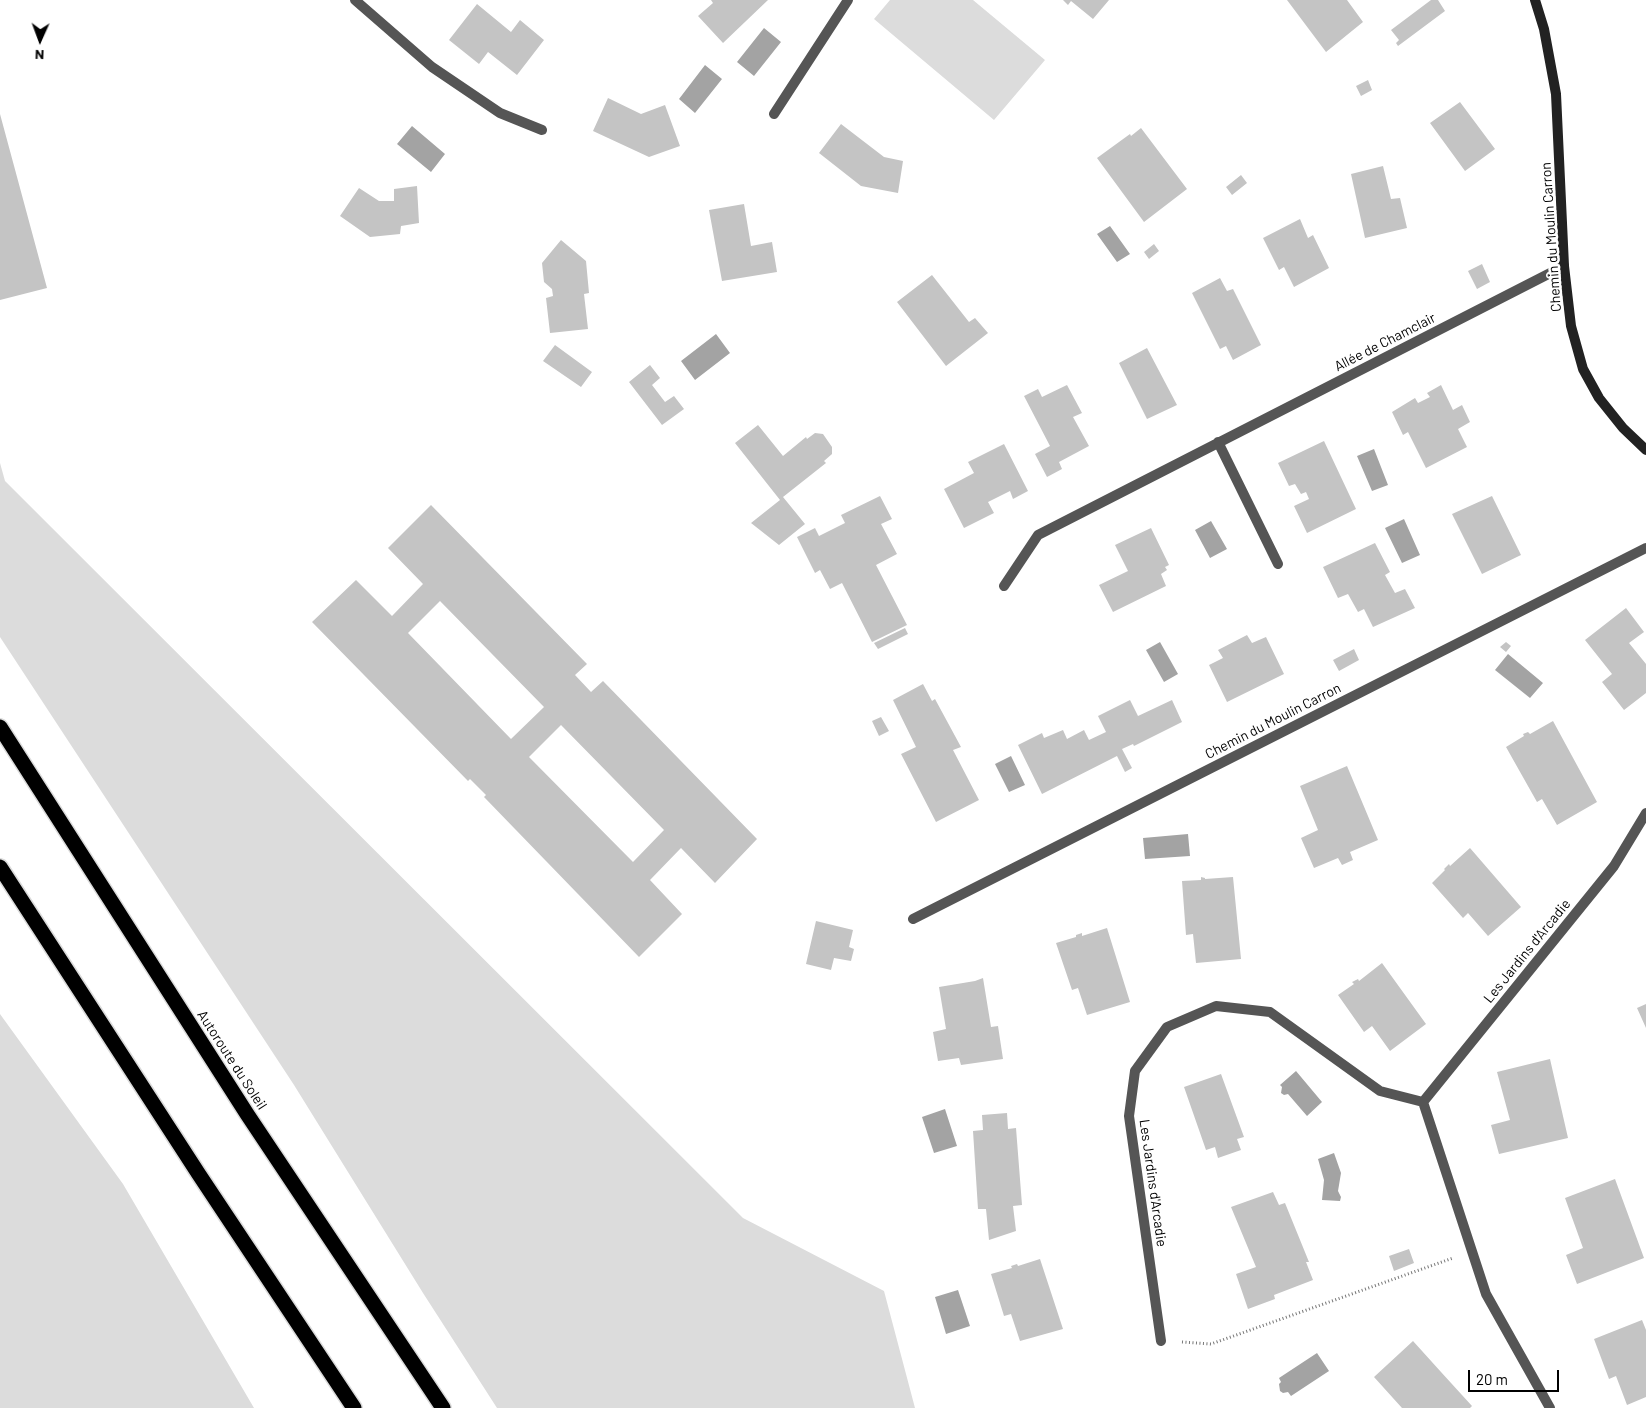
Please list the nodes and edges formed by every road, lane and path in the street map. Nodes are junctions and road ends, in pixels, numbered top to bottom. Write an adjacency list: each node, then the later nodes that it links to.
1 (355, 0): 5 (street)
2 (848, 0): 4 (street)
3 (1535, 0): 6 (street, Chemin du Moulin Carron)
4 (774, 114)
5 (542, 130)
6 (1564, 266): 7 (street, Allée de Chamclair); 8 (street, Chemin du Moulin Carron)
7 (1218, 442): 10 (street); 11 (street, Allée de Chamclair)
8 (1646, 450)
9 (1646, 548): 15 (street, Chemin du Moulin Carron)
10 (1278, 564)
11 (1004, 586)
12 (0, 727): 20 (highway, Autoroute du Soleil)
13 (1646, 812): 16 (street, Les Jardins d'Arcadie)
14 (0, 867): 19 (highway)
15 (913, 918)
16 (1423, 1102): 17 (street); 18 (street, Les Jardins d'Arcadie)
17 (1472, 1251): 18 (path); 21 (street)
18 (1161, 1341)
19 (354, 1408)
20 (443, 1408)
21 (1550, 1408)

